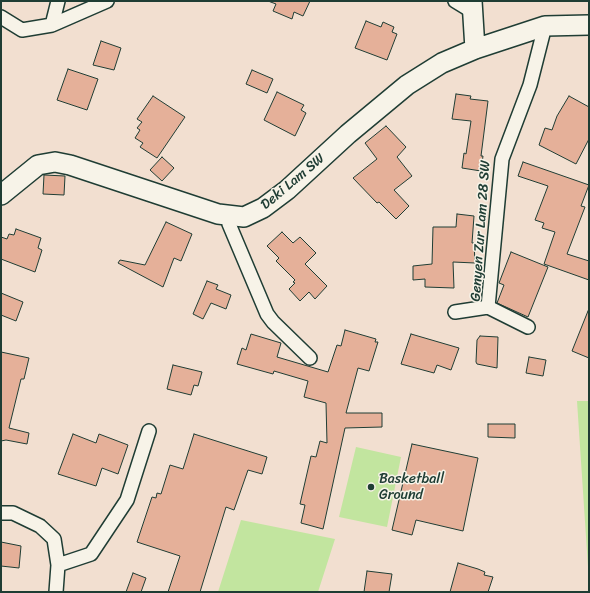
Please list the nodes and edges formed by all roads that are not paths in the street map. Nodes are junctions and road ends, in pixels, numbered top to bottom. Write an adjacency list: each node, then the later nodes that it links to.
1 (58, 1): 6 (street)
2 (107, 1): 6 (street)
3 (455, 1): 4 (street)
4 (472, 7): 9 (main road)
5 (1, 17): 6 (street)
6 (52, 25)
7 (589, 25): 8 (main road, Deki Lam SW)
8 (545, 26): 9 (main road, Deki Lam SW); 12 (street, Genyen Zur Lam 28 SW)
9 (475, 49): 11 (main road, Deki Lam SW)
10 (1, 195): 11 (main road, Deki Lam SW)
11 (228, 216): 15 (street)
12 (488, 307): 13 (street); 14 (street, Genyen Zur Lam 28 SW)
13 (455, 312)
14 (528, 327)
15 (310, 358)
16 (149, 431): 18 (street)
17 (1, 513): 18 (street)
18 (58, 565): 19 (street)
19 (56, 592)

